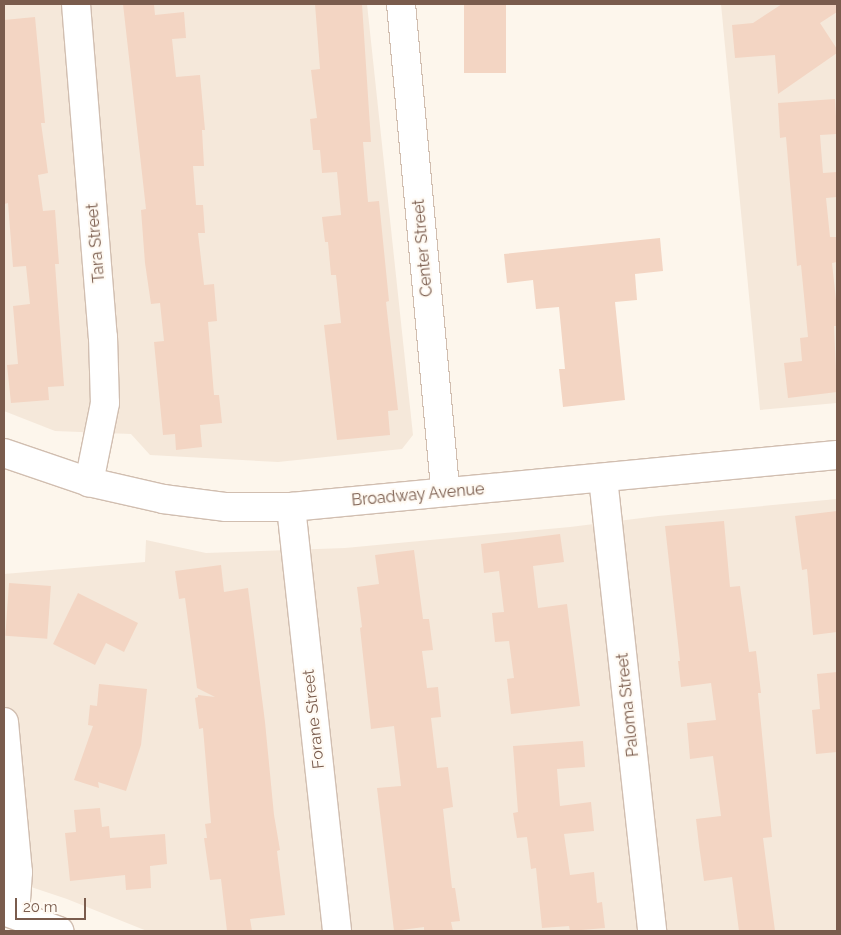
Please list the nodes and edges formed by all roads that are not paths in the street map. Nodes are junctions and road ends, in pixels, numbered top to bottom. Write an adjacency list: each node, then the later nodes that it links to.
1 (76, 4): 6 (street, Tara Street)
2 (401, 4): 7 (street, Center Street)
3 (4, 453): 6 (street, Broadway Avenue)
4 (837, 455): 5 (street, Broadway Avenue)
5 (603, 478): 7 (street, Broadway Avenue); 13 (street, Paloma Street)
6 (89, 482): 8 (street, Broadway Avenue)
7 (445, 492): 8 (street, Broadway Avenue)
8 (292, 507): 12 (street, Forane Street)
9 (4, 722): 10 (street)
10 (9, 913): 11 (street)
11 (59, 931)
12 (337, 931)
13 (652, 931)

